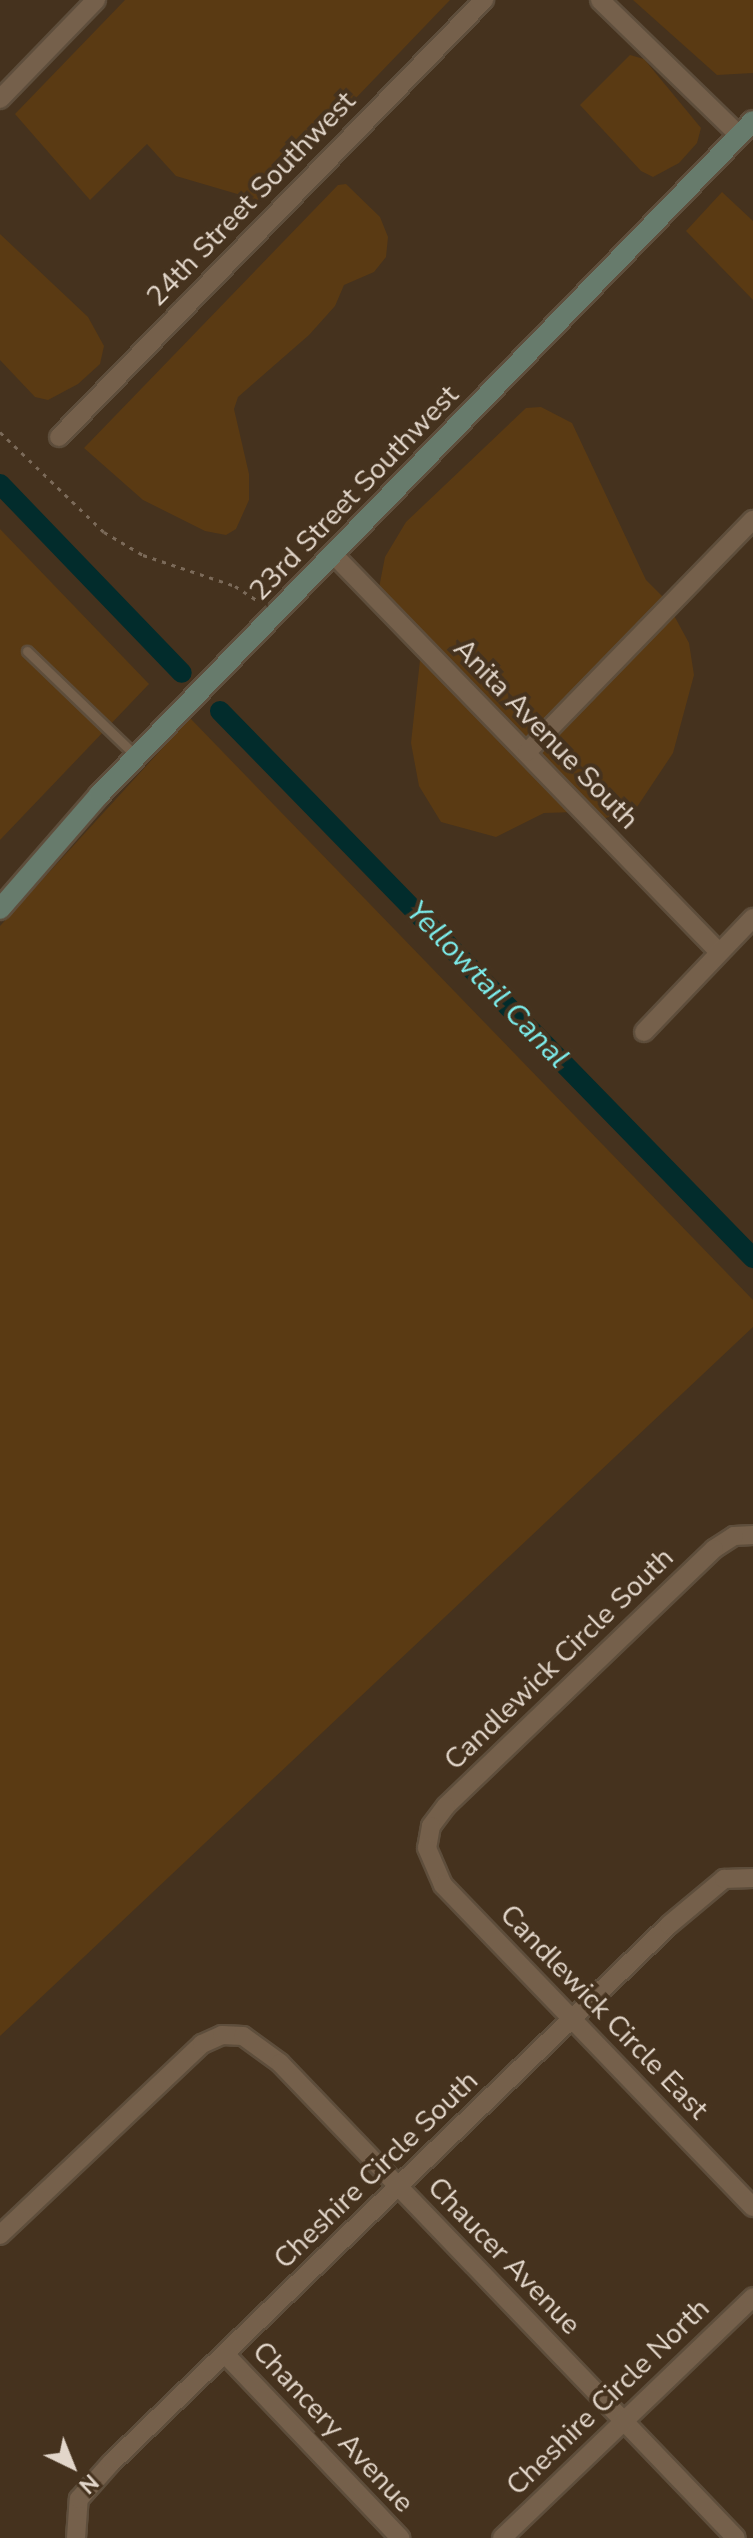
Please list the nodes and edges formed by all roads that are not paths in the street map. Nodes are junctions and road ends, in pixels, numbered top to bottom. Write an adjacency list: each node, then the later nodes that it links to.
1 (96, 0): 4 (street)
2 (484, 0): 6 (street, 24th Street Southwest)
3 (600, 0): 5 (street)
4 (0, 99)
5 (746, 128): 8 (street, 23rd Street Southwest)
6 (59, 437)
7 (753, 520): 10 (street)
8 (333, 554): 10 (street, Anita Avenue South); 11 (street, 23rd Street Southwest)
9 (27, 651): 11 (lane)
10 (527, 752): 14 (street, Anita Avenue South)
11 (137, 757): 12 (street, 23rd Street Southwest)
12 (0, 909)
13 (753, 918): 14 (street)
14 (719, 952): 15 (street)
15 (644, 1032)
16 (753, 1535): 17 (street, Candlewick Circle South)
17 (427, 1848): 19 (street, Candlewick Circle East)
18 (749, 1877): 19 (street, Cheshire Circle South)
19 (573, 2020): 20 (street, Cheshire Circle South); 21 (street, Candlewick Circle East)
20 (399, 2186): 22 (street, Chaucer Avenue); 24 (street, Cheshire Circle South); 25 (street, Chaucer Avenue)
21 (753, 2207)
22 (0, 2235)
23 (753, 2297): 25 (street, Cheshire Circle North)
24 (226, 2355): 26 (street, Cheshire Circle South); 27 (street, Chancery Avenue)
25 (623, 2421): 28 (street, Cheshire Circle North); 29 (street, Chaucer Avenue)
26 (75, 2533)
27 (400, 2538)
28 (502, 2538)
29 (736, 2538)

